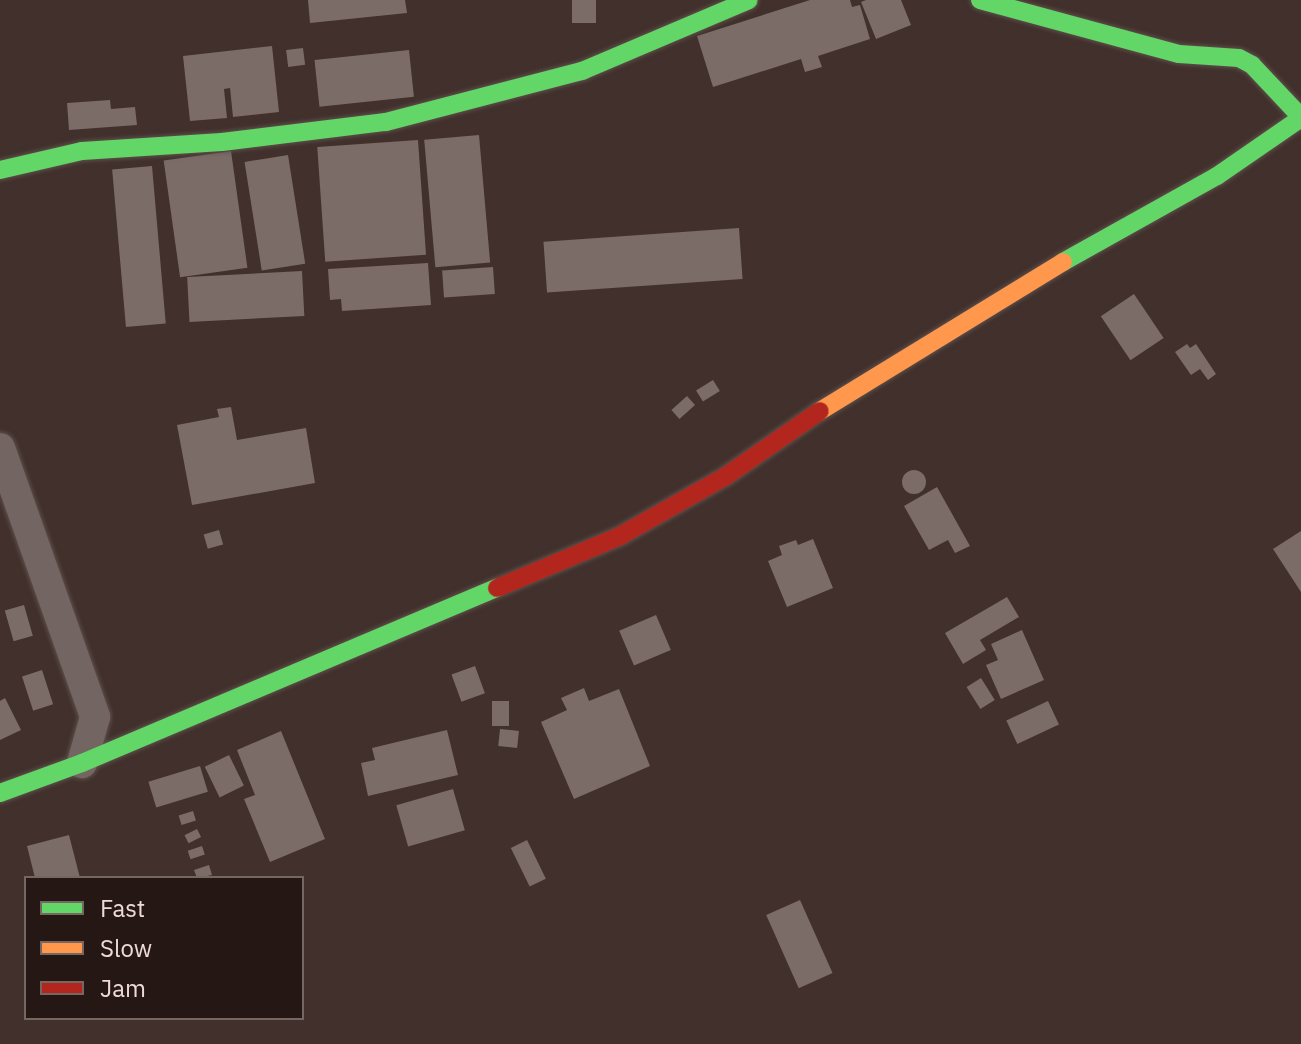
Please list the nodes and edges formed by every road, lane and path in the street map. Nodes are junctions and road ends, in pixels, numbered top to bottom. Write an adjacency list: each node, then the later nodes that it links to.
1 (749, 0): 4 (main road)
2 (980, 0): 3 (main road)
3 (1301, 118): 6 (main road)
4 (0, 170)
5 (0, 448): 6 (street)
6 (82, 763): 7 (main road)
7 (0, 793)

